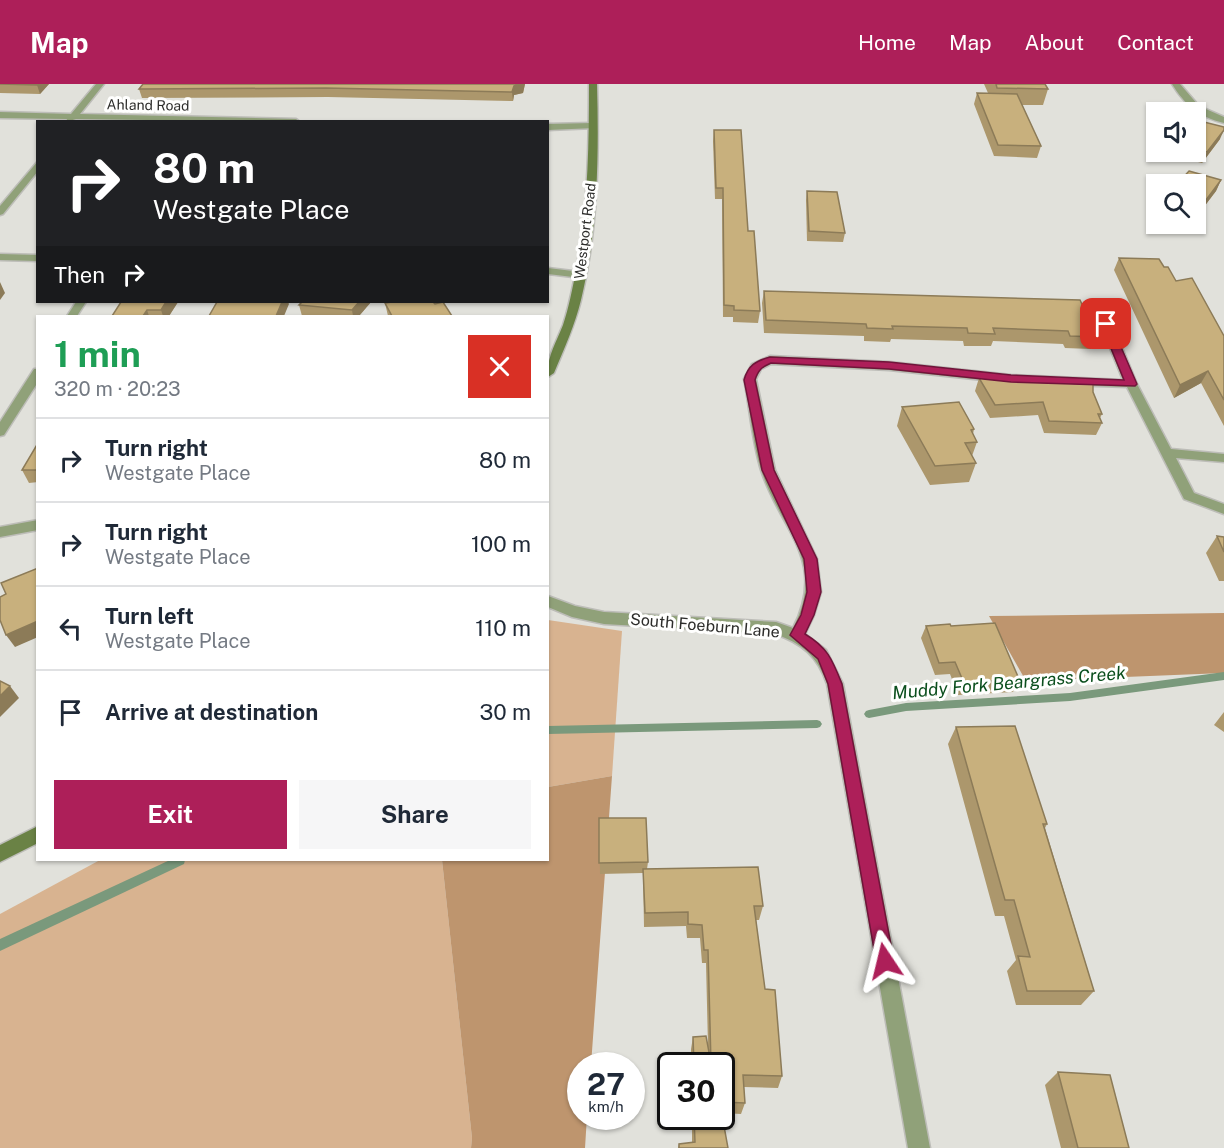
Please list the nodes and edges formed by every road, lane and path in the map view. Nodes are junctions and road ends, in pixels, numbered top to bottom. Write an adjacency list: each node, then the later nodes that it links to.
1 (100, 84): 5 (street)
2 (593, 84): 8 (main road, Westport Road)
3 (1176, 84): 7 (street)
4 (0, 115): 5 (street, Ahland Road)
5 (71, 119): 6 (street, Ahland Road)
6 (146, 120)
7 (1224, 120)
8 (592, 126): 9 (street); 15 (main road, Westport Road)
9 (549, 127)
10 (36, 167): 11 (street)
11 (0, 212)
12 (0, 256): 13 (street)
13 (36, 258)
14 (549, 271): 15 (street)
15 (581, 274): 17 (main road, Westport Road)
16 (1098, 304): 19 (street)
17 (549, 371)
18 (36, 375): 20 (street)
19 (1131, 384): 21 (street); 27 (street)
20 (0, 432)
21 (1167, 453): 22 (street); 23 (street)
22 (1224, 458)
23 (1224, 509)
24 (36, 525): 25 (street)
25 (0, 532)
26 (549, 601): 27 (street, South Foeburn Lane)
27 (797, 635): 30 (street, South Foeburn Lane)
28 (36, 835): 29 (main road)
29 (0, 854)
30 (919, 1148)

